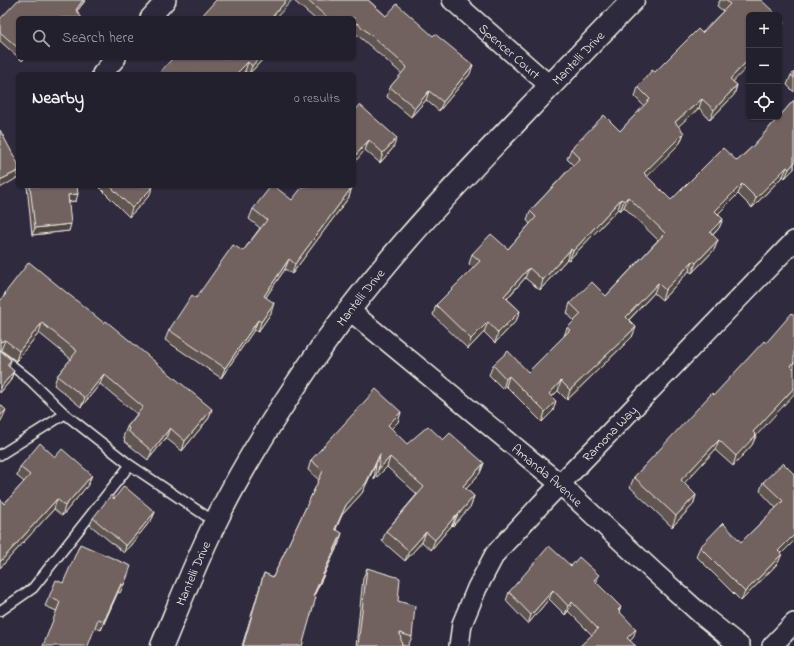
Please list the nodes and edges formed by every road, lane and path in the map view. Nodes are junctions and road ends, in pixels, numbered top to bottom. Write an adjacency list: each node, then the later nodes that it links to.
1 (166, 0): 4 (street)
2 (452, 0): 7 (street, Spencer Court)
3 (633, 0): 7 (street, Mantelli Drive)
4 (152, 16)
5 (114, 60): 6 (street)
6 (104, 72)
7 (550, 86): 9 (street, Mantelli Drive)
8 (794, 241): 14 (street, Ramona Way)
9 (349, 310): 14 (street, Amanda Avenue); 15 (street, Mantelli Drive)
10 (0, 356): 11 (lane)
11 (65, 414): 12 (lane); 13 (lane)
12 (0, 455)
13 (130, 465): 15 (lane); 16 (lane)
14 (560, 484): 19 (street, Ramona Way); 20 (street, Amanda Avenue)
15 (215, 522): 18 (street, Mantelli Drive)
16 (0, 611)
17 (794, 623): 21 (street)
18 (162, 646)
19 (459, 646)
20 (740, 646)
21 (772, 646)

